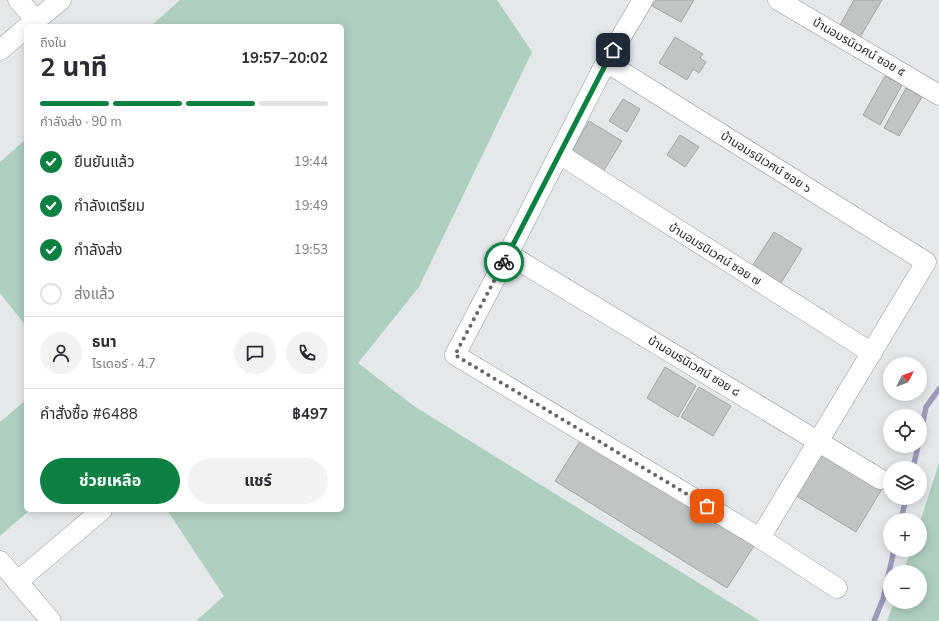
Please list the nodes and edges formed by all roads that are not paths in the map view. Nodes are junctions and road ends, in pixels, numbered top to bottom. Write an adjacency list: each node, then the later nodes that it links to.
1 (18, 0): 5 (street)
2 (61, 0): 6 (street)
3 (643, 0): 9 (street)
4 (778, 0): 10 (street, บ้านอมรนิเวศน์ ซอย ๕)
5 (30, 24)
6 (31, 24)
7 (24, 30): 8 (street)
8 (0, 50)
9 (606, 62): 11 (street); 13 (street, บ้านอมรนิเวศน์ ซอย ๖)
10 (939, 95)
11 (559, 154): 12 (street); 13 (street, บ้านอมรนิเวศน์ ซอย ๗)
12 (508, 254): 14 (street, บ้านอมรนิเวศน์ ซอย ๘); 17 (street)
13 (872, 353): 14 (street)
14 (819, 441): 15 (street, บ้านอมรนิเวศน์ ซอย ๘); 17 (street)
15 (880, 480)
16 (100, 512): 19 (street)
17 (760, 538): 20 (street)
18 (0, 561): 19 (street)
19 (17, 582): 21 (street)
20 (837, 588)
21 (51, 621)

